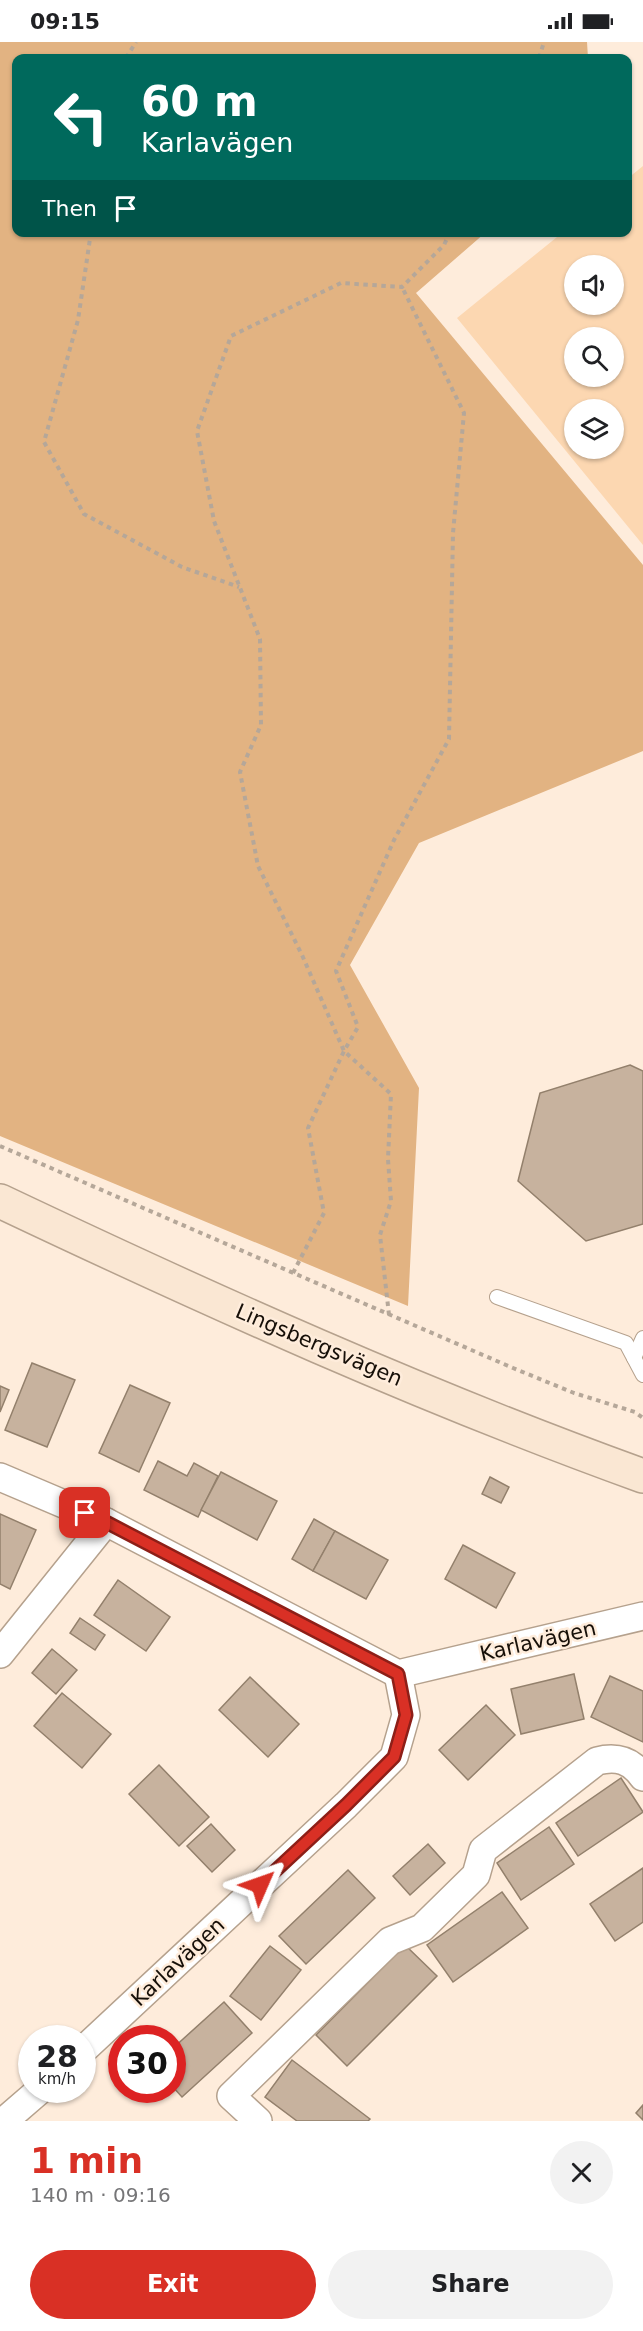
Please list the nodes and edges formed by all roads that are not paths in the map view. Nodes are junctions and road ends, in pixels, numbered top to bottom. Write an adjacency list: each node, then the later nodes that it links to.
1 (0, 1201): 6 (street, Lingsbergsvägen)
2 (497, 1297): 4 (lane)
3 (643, 1338): 4 (lane)
4 (634, 1358): 5 (lane)
5 (643, 1375)
6 (643, 1476)
7 (0, 1477): 8 (street)
8 (106, 1522): 10 (street); 11 (street)
9 (643, 1616): 11 (street, Karlavägen)
10 (0, 1654)
11 (398, 1674): 13 (street, Karlavägen)
12 (643, 1777): 16 (street)
13 (96, 2039)
14 (25, 2103): 15 (street)
15 (4, 2121)
16 (258, 2121)

